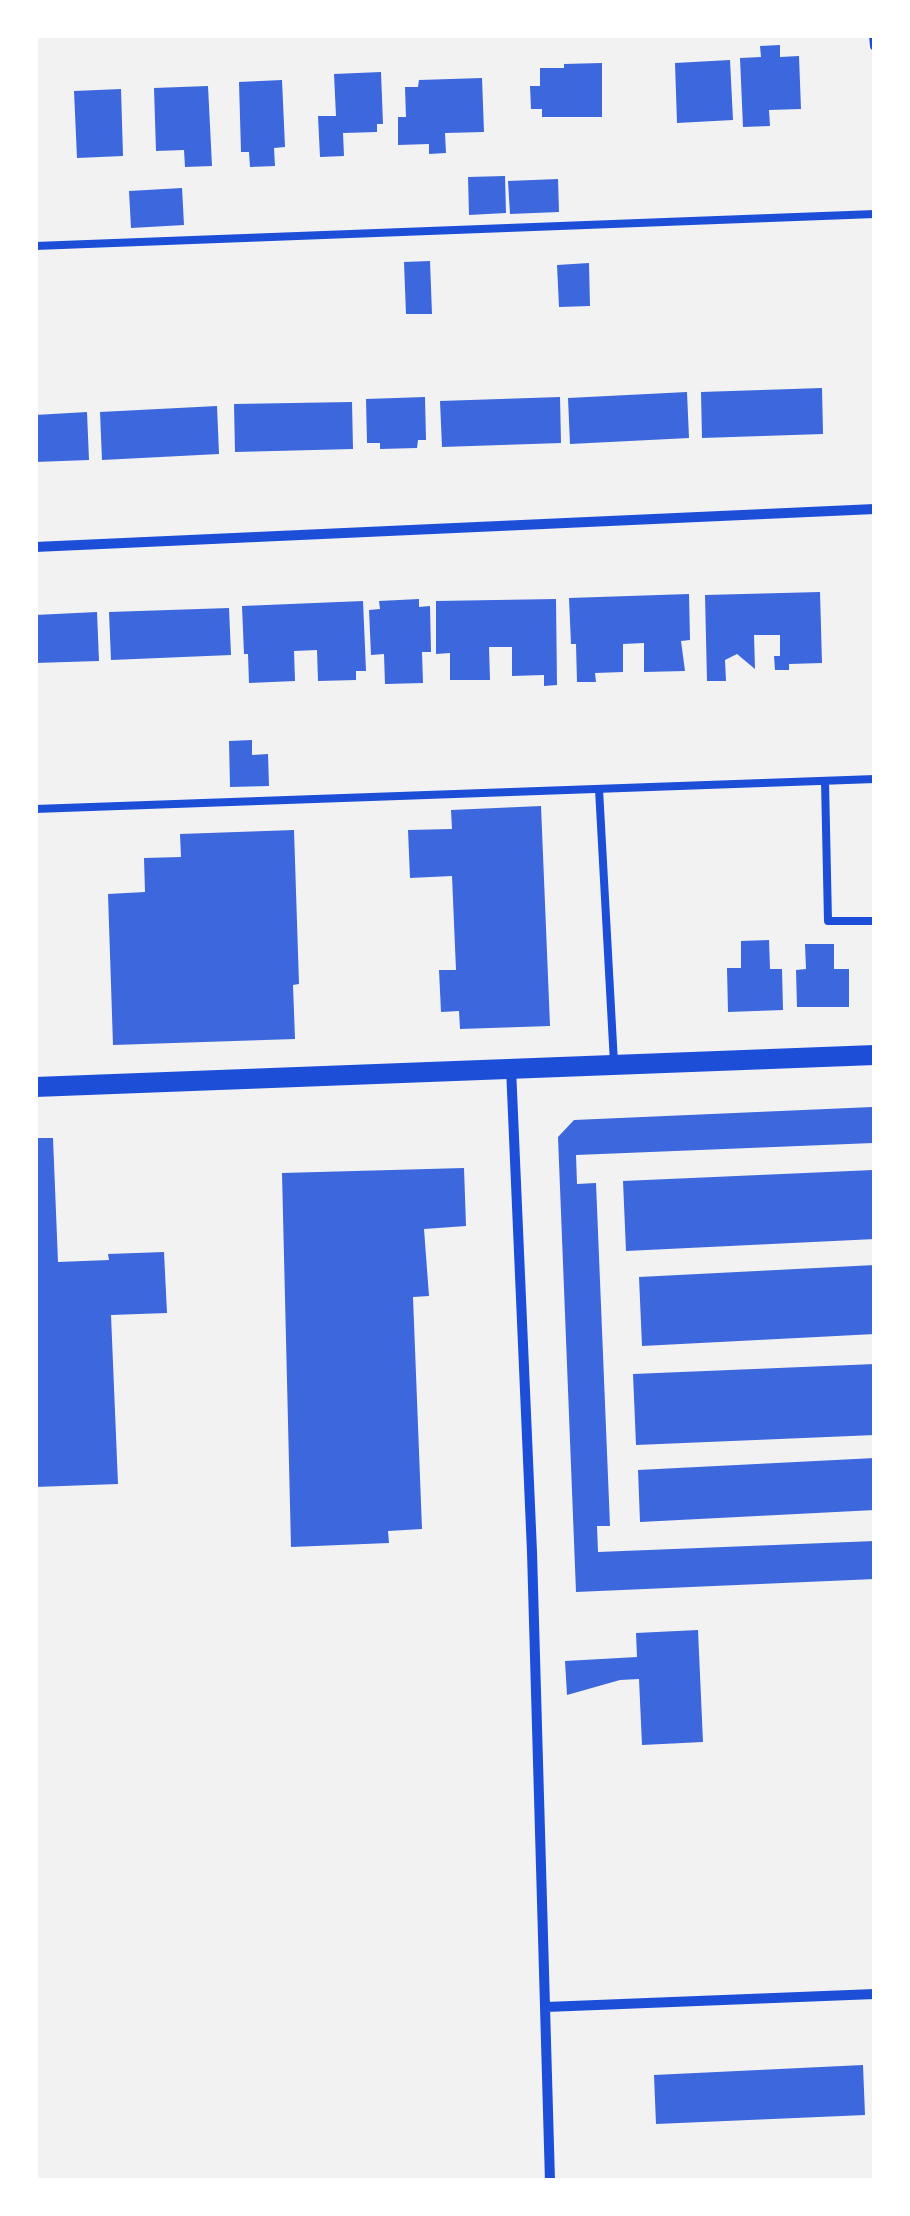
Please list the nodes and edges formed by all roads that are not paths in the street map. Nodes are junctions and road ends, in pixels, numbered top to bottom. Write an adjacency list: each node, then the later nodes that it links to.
1 (874, 35): 2 (street)
2 (875, 46)
3 (875, 214): 4 (lane)
4 (35, 246)
5 (875, 509): 6 (street)
6 (35, 547)
7 (875, 779): 8 (lane)
8 (824, 781): 9 (lane); 11 (lane)
9 (599, 790): 10 (lane); 13 (lane)
10 (35, 809)
11 (875, 921)
12 (875, 1055): 13 (main road)
13 (614, 1063): 14 (main road)
14 (511, 1067): 15 (main road); 17 (street)
15 (35, 1087)
16 (875, 1994): 17 (street)
17 (546, 2007): 18 (street)
18 (550, 2181)

